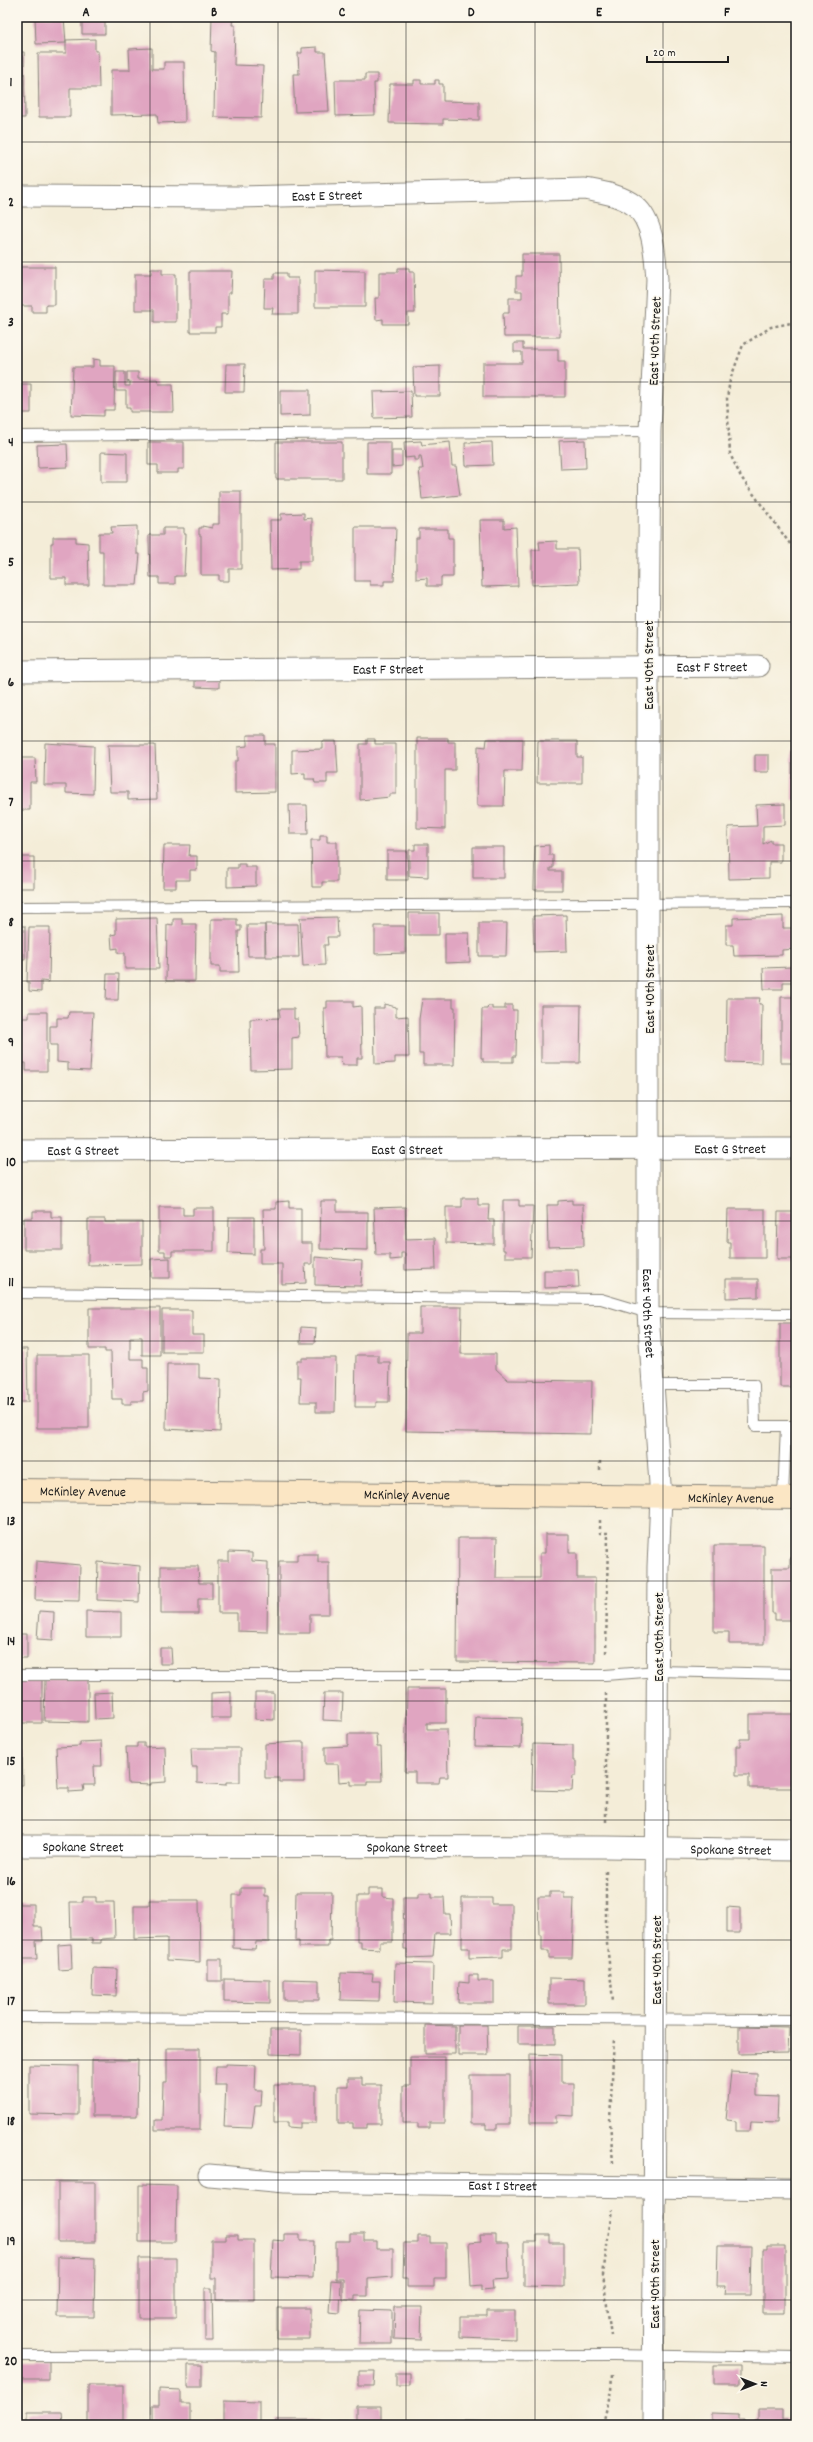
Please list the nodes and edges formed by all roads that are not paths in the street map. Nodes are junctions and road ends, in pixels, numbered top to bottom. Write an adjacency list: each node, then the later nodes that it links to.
1 (17, 196): 2 (street, East E Street)
2 (635, 206): 3 (street, East 40th Street)
3 (650, 431): 4 (lane); 5 (street, East 40th Street)
4 (17, 436)
5 (648, 666): 6 (street, East F Street); 7 (street, East F Street); 8 (street, East 40th Street)
6 (758, 666)
7 (17, 671)
8 (650, 903): 9 (lane); 10 (lane); 13 (street, East 40th Street)
9 (796, 903)
10 (17, 907)
11 (796, 1148): 13 (street, East G Street)
12 (17, 1150): 13 (street, East G Street)
13 (649, 1150): 15 (street, East 40th Street)
14 (17, 1293): 15 (lane)
15 (648, 1313): 16 (lane); 17 (street, East 40th Street)
16 (796, 1314)
17 (653, 1384): 18 (lane); 20 (street, East 40th Street)
18 (791, 1426): 21 (lane)
19 (17, 1490): 20 (main road, McKinley Avenue)
20 (661, 1498): 21 (main road, McKinley Avenue); 22 (street, East 40th Street)
21 (789, 1498)
22 (658, 1671): 23 (lane); 24 (lane); 26 (street, East 40th Street)
23 (796, 1674)
24 (17, 1675)
25 (17, 1846): 26 (street, Spokane Street)
26 (656, 1848): 27 (street, Spokane Street); 29 (street, East 40th Street)
27 (796, 1850)
28 (17, 2017): 29 (lane)
29 (655, 2019): 30 (lane); 32 (street, East 40th Street)
30 (796, 2020)
31 (209, 2175): 32 (street, East I Street)
32 (654, 2187): 33 (street, East I Street); 35 (street, East 40th Street)
33 (796, 2189)
34 (17, 2356): 35 (lane)
35 (653, 2356): 36 (lane); 37 (street, East 40th Street)
36 (796, 2358)
37 (653, 2425)

